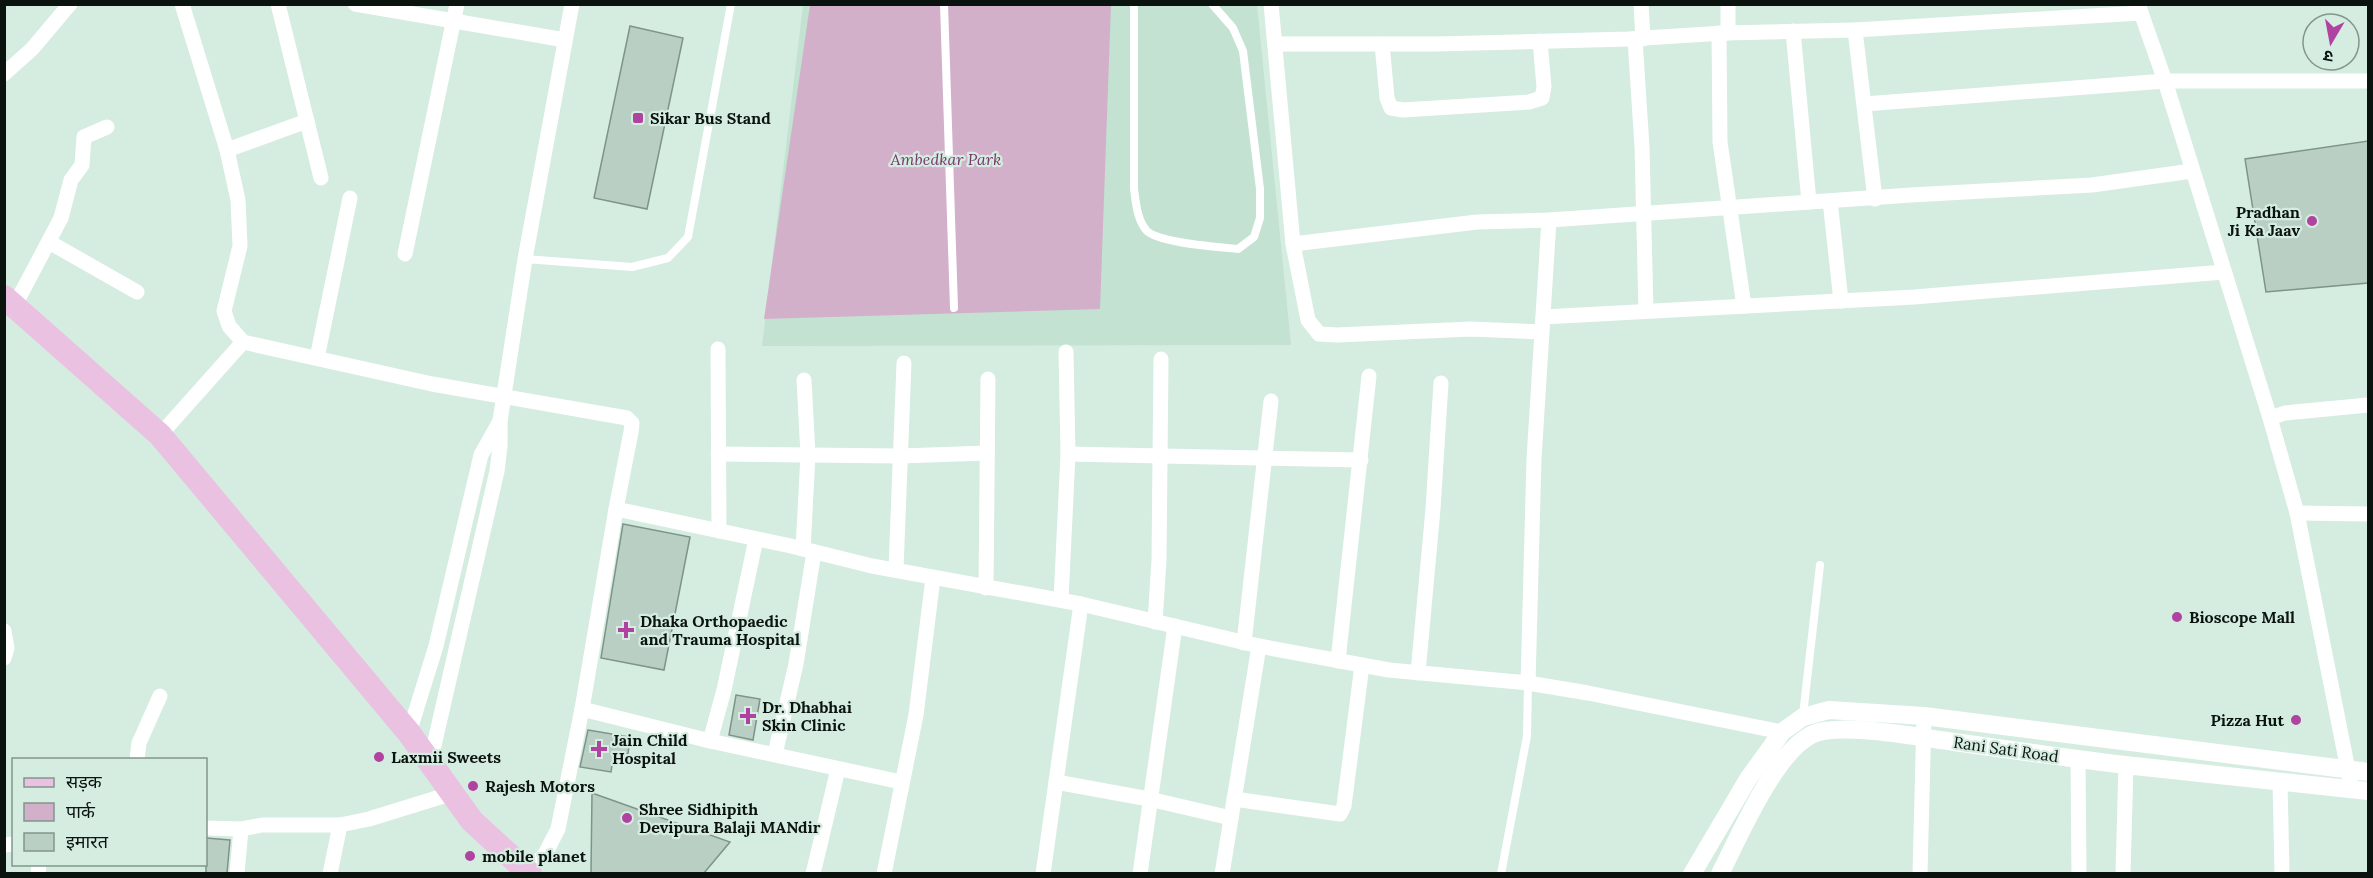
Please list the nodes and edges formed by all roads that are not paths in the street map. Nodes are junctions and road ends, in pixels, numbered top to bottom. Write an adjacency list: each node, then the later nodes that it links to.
1 (70, 4): 24 (street)
2 (182, 4): 30 (street)
3 (278, 4): 28 (street)
4 (355, 4): 15 (street)
5 (457, 4): 15 (street)
6 (572, 4): 20 (street)
7 (731, 4): 43 (lane)
8 (944, 4): 49 (lane)
9 (1134, 4): 10 (lane)
10 (1212, 4)
11 (1270, 4): 22 (street)
12 (1641, 4): 19 (street)
13 (1728, 4): 18 (street)
14 (2140, 9): 16 (street); 25 (street)
15 (453, 22): 20 (street); 42 (street)
16 (1855, 30): 17 (street); 27 (street)
17 (1793, 31): 18 (street); 36 (street)
18 (1723, 33): 19 (street); 37 (street)
19 (1639, 39): 21 (street); 38 (street)
20 (565, 40): 43 (street)
21 (1540, 41): 23 (street); 23 (street)
22 (1275, 44): 23 (street); 41 (street)
23 (1382, 44)
24 (4, 74)
25 (2166, 81): 26 (street); 27 (street); 31 (street)
26 (2368, 81)
27 (1864, 104): 34 (street)
28 (307, 121): 30 (street); 32 (street)
29 (107, 128): 40 (street)
30 (227, 150): 52 (street)
31 (2192, 171): 34 (street); 44 (street)
32 (321, 178)
33 (350, 198): 55 (street)
34 (1875, 199): 35 (street)
35 (1830, 201): 36 (street); 47 (street)
36 (1809, 202): 37 (street)
37 (1730, 207): 38 (street); 48 (street)
38 (1644, 213): 39 (street); 50 (street)
39 (1549, 220): 41 (street); 51 (street)
40 (50, 242): 45 (street); 46 (street)
41 (1293, 244): 51 (street)
42 (405, 254)
43 (525, 259): 62 (street)
44 (2224, 272): 47 (street); 65 (street)
45 (137, 292)
46 (10, 301): 67 (main road)
47 (1841, 301): 48 (street)
48 (1744, 306): 50 (street)
49 (954, 308)
50 (1646, 311): 51 (street)
51 (1543, 324): 96 (street)
52 (243, 342): 55 (street); 67 (street)
53 (718, 349): 69 (street)
54 (1066, 352): 70 (street)
55 (317, 358): 62 (street)
56 (1161, 359): 72 (street)
57 (904, 363): 73 (street)
58 (1370, 376): 75 (street)
59 (988, 379): 68 (street)
60 (804, 380): 71 (street)
61 (1441, 383): 95 (street)
62 (504, 397): 66 (street); 76 (street)
63 (1271, 401): 74 (street)
64 (2368, 405): 65 (street)
65 (2270, 418): 77 (street)
66 (500, 421): 102 (street); 108 (street)
67 (160, 435): 102 (main road)
68 (987, 453): 73 (street); 85 (street)
69 (718, 454): 71 (street); 79 (street)
70 (1068, 454): 72 (street); 86 (street)
71 (808, 455): 73 (street); 81 (street)
72 (1161, 455): 74 (street); 88 (street)
73 (900, 456): 83 (street)
74 (1265, 457): 75 (street); 91 (street)
75 (1361, 460): 93 (street)
76 (616, 509): 79 (street); 98 (street)
77 (2296, 513): 78 (street); 111 (street)
78 (2368, 514)
79 (719, 531): 80 (street)
80 (756, 539): 81 (street); 104 (street)
81 (809, 551): 83 (street); 105 (street)
82 (1820, 565): 100 (lane)
83 (896, 569): 84 (street)
84 (933, 578): 85 (street); 115 (street)
85 (986, 588): 86 (street)
86 (1061, 600): 87 (street)
87 (1081, 604): 88 (street); 116 (street)
88 (1155, 622): 89 (street)
89 (1175, 626): 91 (street); 120 (street)
90 (4, 631): 92 (street)
91 (1251, 645): 93 (street); 121 (street)
92 (4, 658)
93 (1338, 661): 94 (street)
94 (1362, 665): 95 (street); 121 (street)
95 (1418, 673): 96 (street)
96 (1528, 683): 101 (street); 134 (lane)
97 (160, 696): 106 (street)
98 (582, 709): 104 (street); 126 (street)
99 (1924, 716): 100 (street); 103 (street); 111 (street)
100 (1803, 717): 101 (street)
101 (1782, 732): 113 (street)
102 (409, 733): 108 (main road)
103 (1923, 738): 107 (street, Rani Sati Road); 117 (street, Rani Sati Road); 137 (street)
104 (710, 741): 105 (street)
105 (775, 754): 110 (street)
106 (137, 758)
107 (2078, 759): 109 (street, Rani Sati Road); 138 (street)
108 (430, 763): 119 (main road)
109 (2126, 765): 114 (street, Rani Sati Road); 139 (street)
110 (838, 769): 115 (street); 129 (street)
111 (2349, 770): 112 (street); 118 (street)
112 (2368, 772)
113 (1748, 779): 117 (street); 135 (street)
114 (2280, 781): 118 (street, Rani Sati Road); 140 (street)
115 (901, 782): 130 (street)
116 (1056, 782): 120 (street); 131 (street)
117 (1764, 789): 136 (street, Rani Sati Road)
118 (2360, 790)
119 (450, 794): 123 (street); 126 (main road)
120 (1149, 799): 122 (street); 132 (street)
121 (1234, 799): 122 (street)
122 (1231, 818): 133 (street)
123 (340, 825): 125 (street); 128 (street)
124 (207, 828): 125 (street)
125 (241, 829): 127 (street)
126 (529, 872)
127 (237, 873)
128 (330, 873)
129 (813, 873)
130 (884, 873)
131 (1042, 873)
132 (1140, 873)
133 (1222, 873)
134 (1501, 873)
135 (1692, 873)
136 (1719, 873)
137 (1920, 873)
138 (2079, 873)
139 (2123, 873)
140 (2282, 873)

